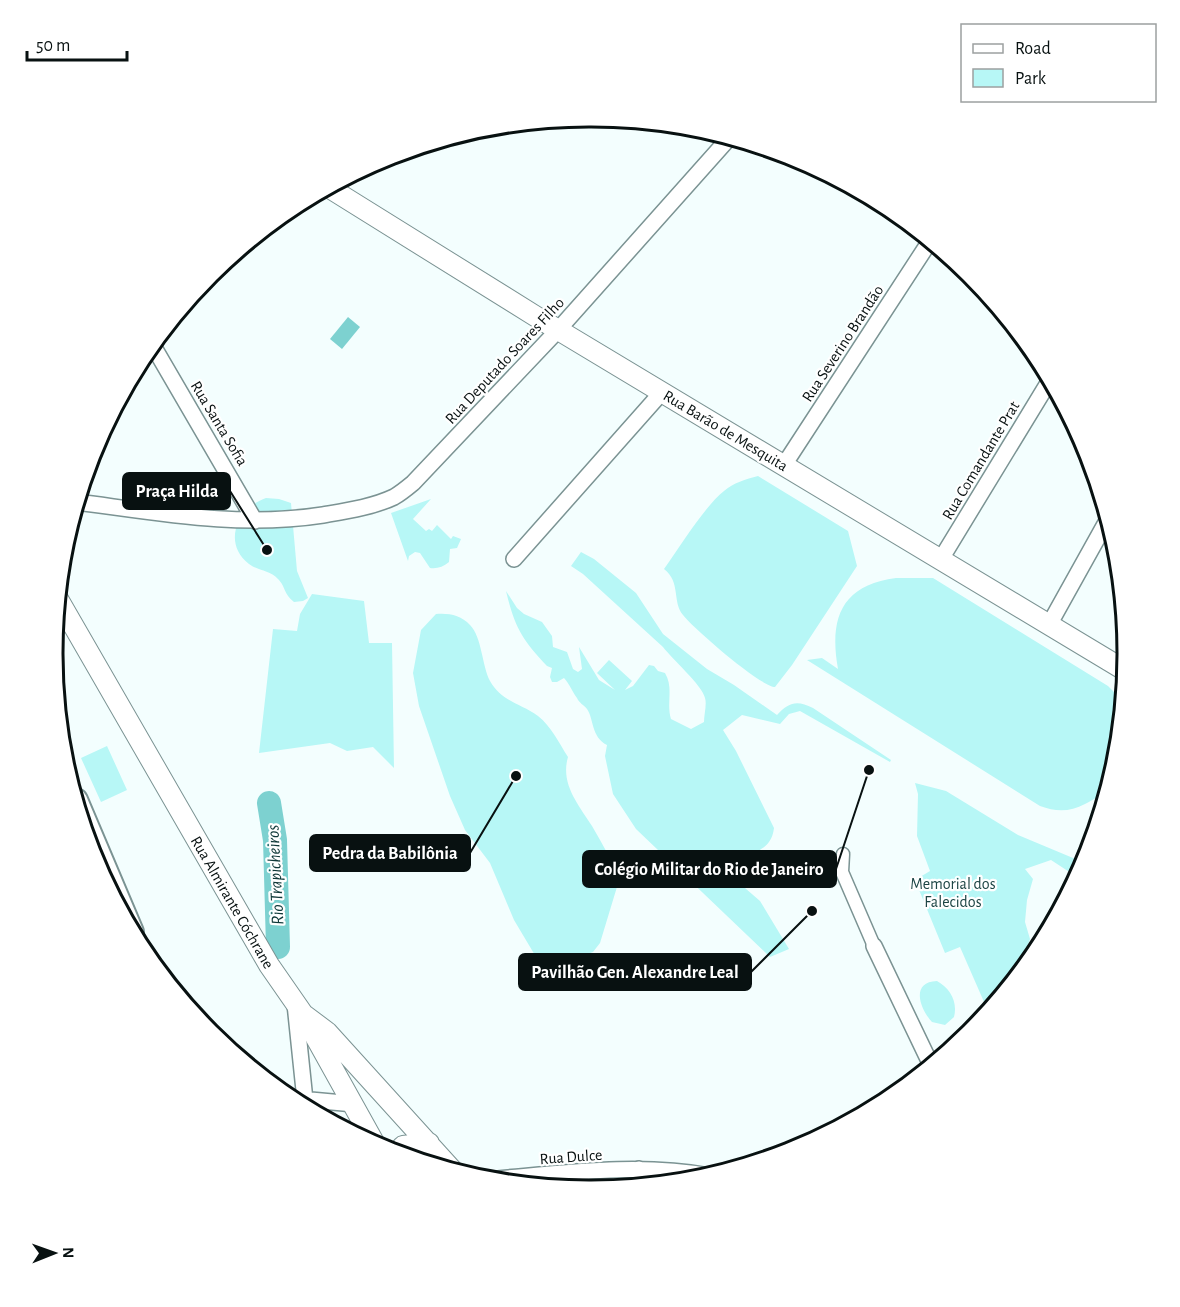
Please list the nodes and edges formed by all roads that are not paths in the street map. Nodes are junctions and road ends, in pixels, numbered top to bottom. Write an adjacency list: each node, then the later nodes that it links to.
1 (724, 144): 4 (street, Rua Deputado Soares Filho)
2 (336, 192): 4 (street, Rua Barão de Mesquita)
3 (926, 247): 8 (street, Rua Severino Brandão)
4 (558, 330): 7 (street, Rua Barão de Mesquita); 10 (street, Rua Deputado Soares Filho)
5 (157, 353): 10 (street, Rua Santa Sofia)
6 (1045, 388): 13 (street, Rua Comandante Prat)
7 (662, 392): 8 (street, Rua Barão de Mesquita); 12 (street)
8 (784, 465): 13 (street, Rua Barão de Mesquita)
9 (85, 503): 10 (street, Rua Deputado Soares Filho)
10 (255, 521)
11 (1102, 530): 15 (street)
12 (514, 559)
13 (941, 559): 15 (street, Rua Barão de Mesquita)
14 (65, 611): 19 (street, Rua Almirante Cóchrane)
15 (1049, 625): 16 (street, Rua Barão de Mesquita)
16 (1117, 665)
17 (843, 854): 18 (street)
18 (874, 946): 20 (street)
19 (299, 1009): 21 (street); 23 (street); 25 (street, Rua Almirante Cóchrane)
20 (928, 1058)
21 (305, 1097)
22 (311, 1100): 23 (street)
23 (354, 1104): 24 (street)
24 (368, 1131)
25 (429, 1143): 26 (street); 27 (street, Rua Almirante Cóchrane)
26 (403, 1146)
27 (443, 1160)
28 (639, 1169): 29 (street, Rua Dulce); 30 (street, Rua Dulce); 31 (street)
29 (683, 1172)
30 (530, 1177)
31 (647, 1177)

